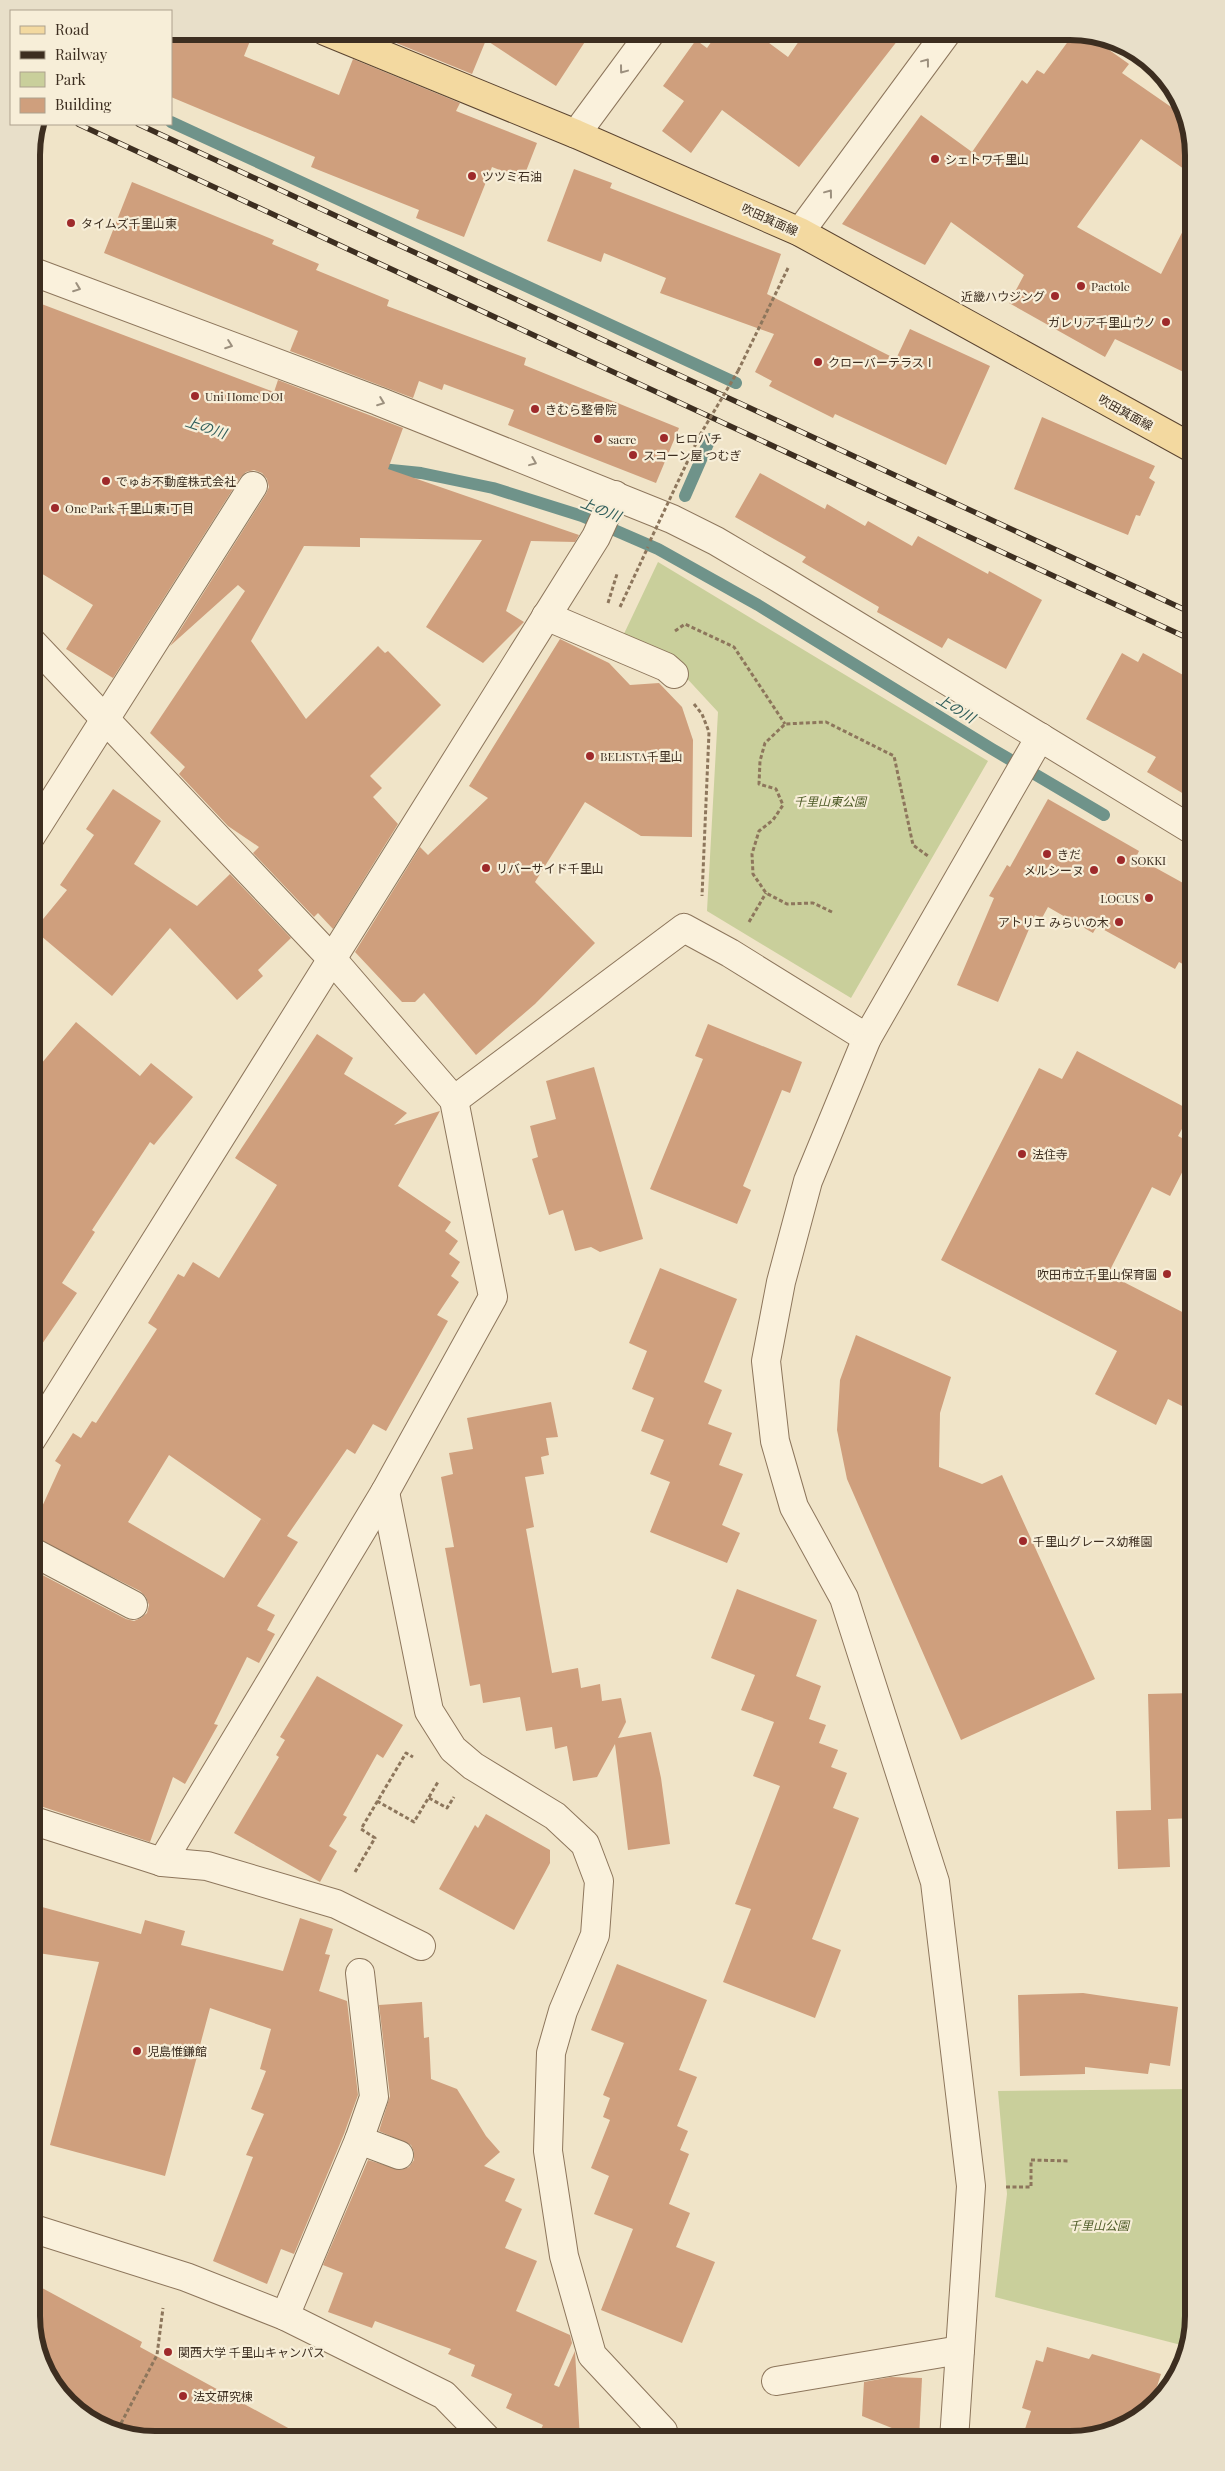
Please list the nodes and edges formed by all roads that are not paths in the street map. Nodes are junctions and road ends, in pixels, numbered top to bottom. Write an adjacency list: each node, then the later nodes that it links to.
1 (347, 40): 4 (main road, 吹田箕面線)
2 (645, 40): 4 (street, one-way to 4)
3 (942, 40): 5 (street, one-way to 3)
4 (576, 134): 5 (main road, 吹田箕面線)
5 (800, 232): 7 (main road, 吹田箕面線)
6 (40, 273): 9 (street, one-way to 9)
7 (1185, 444)
8 (253, 486): 13 (street)
9 (611, 503): 10 (street); 14 (street)
10 (546, 616): 12 (street); 17 (street)
11 (40, 650): 13 (street)
12 (674, 674)
13 (105, 720): 15 (street); 17 (street)
14 (1037, 744): 16 (street); 18 (street)
15 (40, 822)
16 (1185, 826)
17 (332, 959): 19 (street); 20 (street)
18 (867, 1038): 19 (street); 32 (street)
19 (454, 1100): 21 (street)
20 (40, 1426)
21 (385, 1492): 25 (street); 35 (street)
22 (40, 1556): 23 (street)
23 (133, 1605)
24 (40, 1823): 25 (street)
25 (162, 1862): 26 (street)
26 (421, 1946)
27 (360, 1973): 28 (street)
28 (359, 2140): 29 (street); 31 (street)
29 (399, 2156)
30 (40, 2231): 31 (street)
31 (285, 2316): 34 (street)
32 (960, 2350): 33 (street); 36 (street)
33 (776, 2381)
34 (479, 2431)
35 (663, 2431)
36 (955, 2431)

